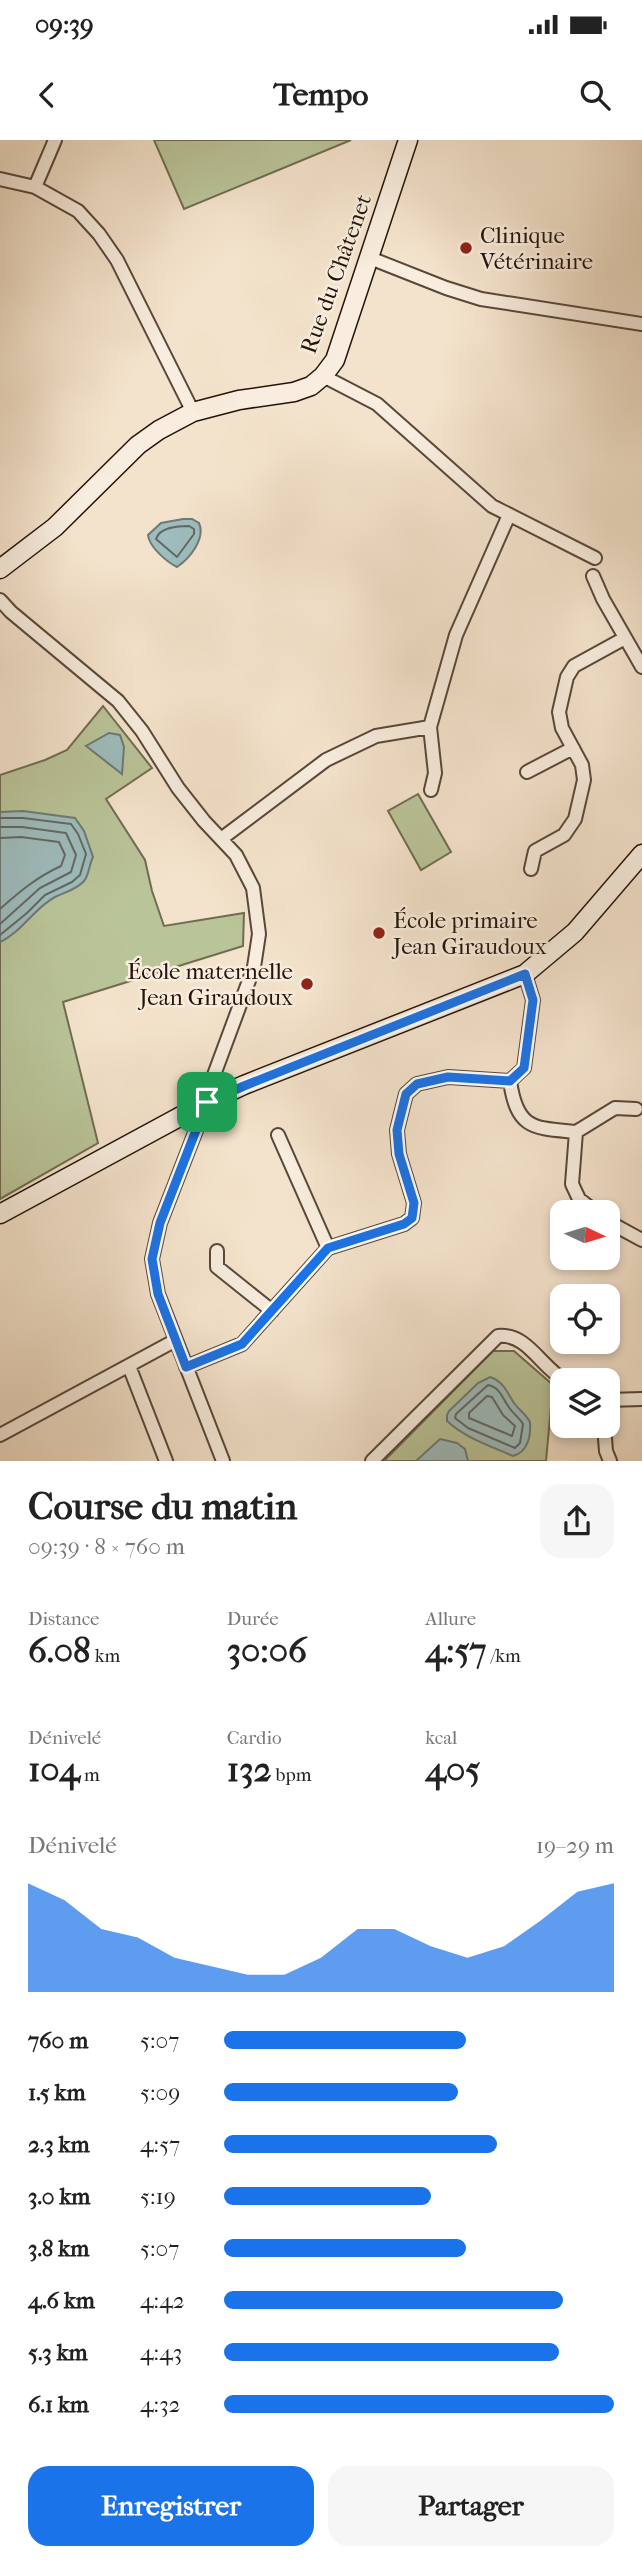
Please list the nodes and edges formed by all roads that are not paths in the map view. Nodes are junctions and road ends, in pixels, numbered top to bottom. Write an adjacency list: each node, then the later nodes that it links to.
1 (55, 140): 4 (street)
2 (408, 140): 5 (street, Rue du Châtenet)
3 (0, 178): 4 (street)
4 (35, 187): 8 (street)
5 (370, 258): 6 (street); 7 (street, Rue du Châtenet)
6 (642, 324)
7 (323, 376): 8 (street, Rue du Châtenet); 9 (street)
8 (193, 412): 11 (street, Rue du Châtenet)
9 (509, 515): 10 (street); 16 (street)
10 (595, 558)
11 (0, 569)
12 (593, 576): 14 (street)
13 (0, 600): 20 (street)
14 (625, 638): 15 (street); 17 (street)
15 (642, 667)
16 (430, 727): 19 (street); 20 (street)
17 (573, 748): 18 (street); 22 (street)
18 (527, 772)
19 (431, 790)
20 (221, 839): 25 (street)
21 (642, 854): 23 (street)
22 (531, 869)
23 (525, 974): 24 (street); 25 (street)
24 (510, 1081): 27 (street); 33 (street)
25 (207, 1102): 30 (street); 36 (street)
26 (636, 1109): 27 (street)
27 (576, 1132): 29 (street)
28 (278, 1135): 33 (street)
29 (580, 1200)
30 (0, 1214)
31 (620, 1228): 32 (street)
32 (642, 1240)
33 (328, 1248): 35 (street)
34 (217, 1251): 35 (street)
35 (272, 1311): 38 (street)
36 (176, 1340): 37 (street); 38 (street)
37 (129, 1366): 42 (street); 44 (street)
38 (186, 1367): 45 (street)
39 (550, 1369): 46 (street)
40 (642, 1399): 41 (street)
41 (620, 1400)
42 (0, 1435)
43 (605, 1438): 47 (street)
44 (166, 1461)
45 (223, 1461)
46 (372, 1461)
47 (610, 1461)

